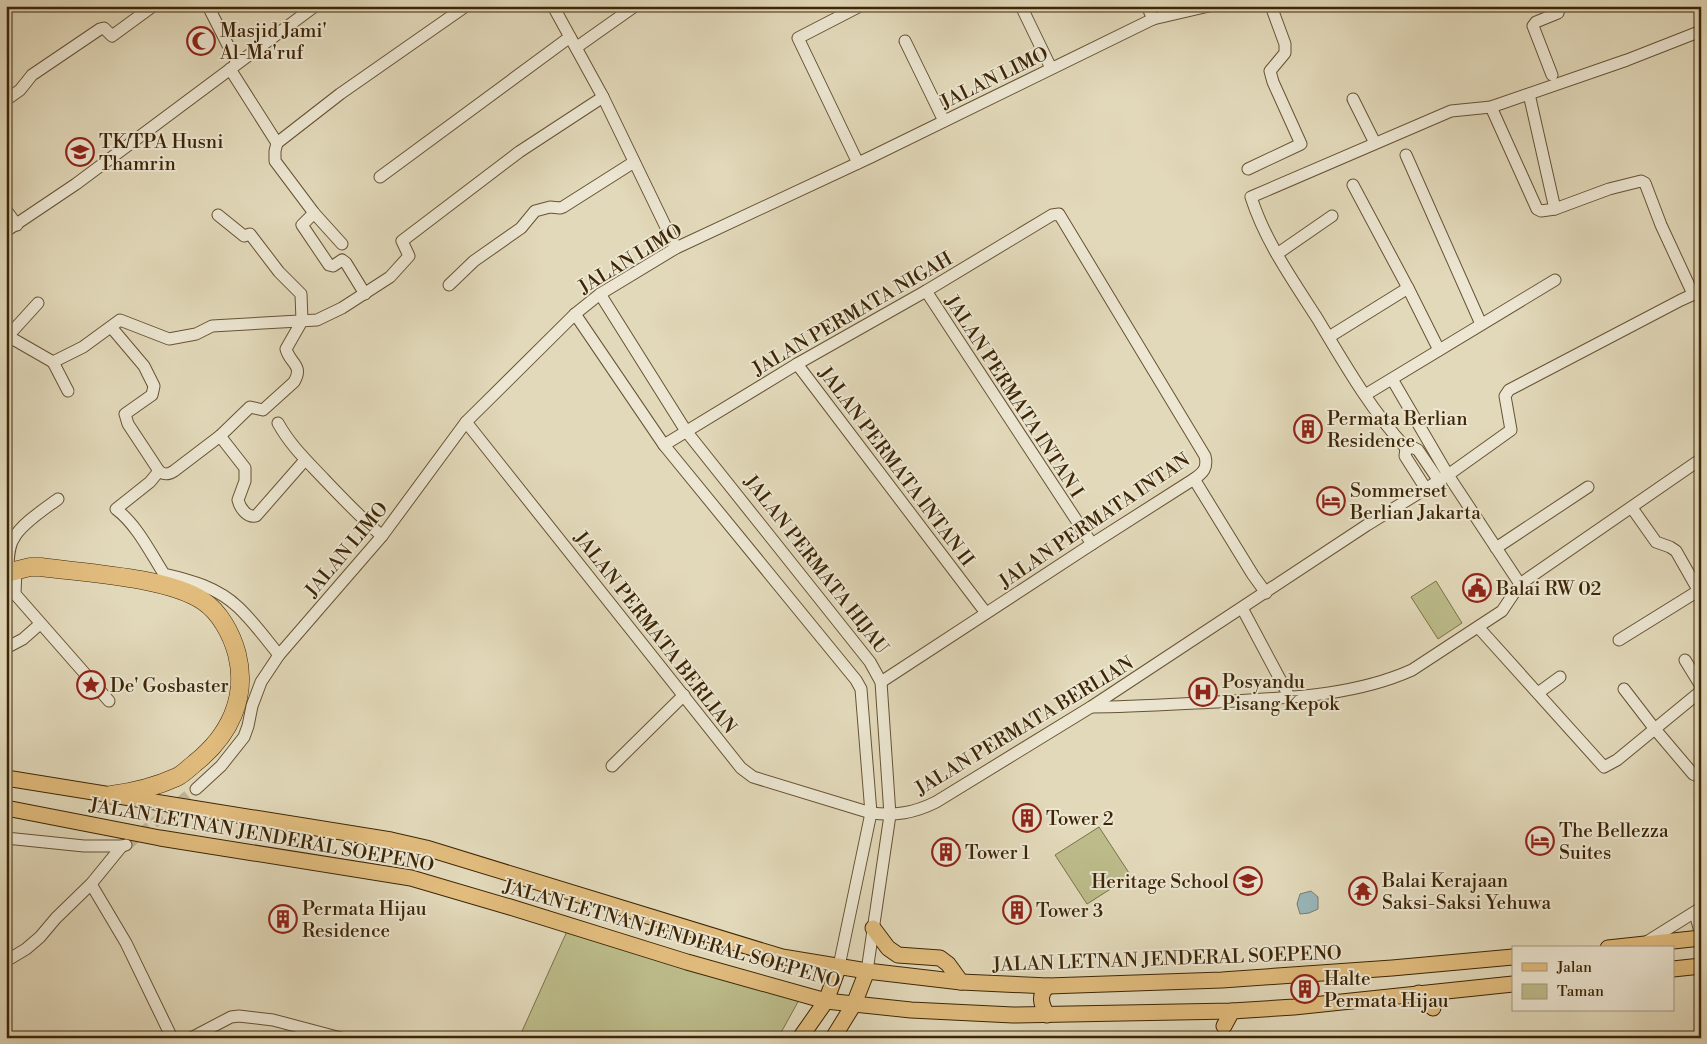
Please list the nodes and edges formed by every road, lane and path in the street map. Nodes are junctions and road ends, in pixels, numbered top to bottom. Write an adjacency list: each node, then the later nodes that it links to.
1 (153, 6): 25 (street)
2 (208, 6): 19 (street)
3 (315, 6): 19 (street)
4 (466, 6): 28 (street)
5 (553, 6): 16 (street)
6 (635, 6): 18 (street)
7 (860, 6): 13 (street)
8 (1021, 6): 20 (street)
9 (1148, 6): 14 (street)
10 (1209, 6): 14 (street, JALAN LIMO)
11 (1271, 6): 33 (street)
12 (1560, 6): 21 (street)
13 (844, 10): 32 (street)
14 (1152, 19): 20 (street, JALAN LIMO)
15 (1701, 30): 22 (street)
16 (570, 36): 18 (street); 34 (street)
17 (905, 41): 27 (street)
18 (577, 48): 23 (street)
19 (233, 66): 28 (street); 42 (street)
20 (1051, 68): 27 (street, JALAN LIMO)
21 (1552, 75)
22 (1529, 94): 26 (street); 36 (street)
23 (602, 97): 31 (street); 51 (street)
24 (1353, 99): 29 (street)
25 (6, 100)
26 (1491, 107): 29 (street); 36 (street)
27 (944, 121): 32 (street, JALAN LIMO)
28 (277, 143): 38 (street)
29 (1375, 143): 46 (street)
30 (1406, 155): 57 (street)
31 (634, 162): 45 (street); 48 (street)
32 (858, 163): 45 (street, JALAN LIMO)
33 (1248, 169)
34 (380, 177)
35 (1353, 185): 49 (street)
36 (1555, 208): 53 (street)
37 (6, 210): 42 (street)
38 (314, 213): 44 (street); 51 (street)
39 (1059, 214): 50 (street, JALAN PERMATA NIGAH); 77 (street, JALAN PERMATA INTAN)
40 (218, 215): 56 (street)
41 (1332, 216): 46 (street)
42 (17, 225): 43 (street)
43 (6, 232)
44 (342, 244)
45 (676, 248): 52 (street, JALAN LIMO)
46 (1277, 254): 60 (street)
47 (1554, 280): 57 (street)
48 (449, 284)
49 (1408, 288): 60 (street); 61 (street)
50 (926, 291): 63 (street, JALAN PERMATA NIGAH); 84 (street, JALAN PERMATA INTAN I)
51 (365, 294): 56 (street)
52 (600, 294): 55 (street, JALAN LIMO); 69 (street, JALAN PERMATA HIJAU)
53 (1698, 294): 76 (street, JALAN PERMATA BERLIAN)
54 (38, 303): 59 (street)
55 (575, 314): 67 (street, JALAN LIMO); 71 (street)
56 (302, 321): 58 (street); 70 (street)
57 (1481, 324): 61 (street)
58 (111, 327): 62 (street); 75 (street)
59 (7, 335): 62 (street)
60 (1329, 338): 66 (street)
61 (1439, 350): 64 (street)
62 (53, 362): 65 (street)
63 (797, 364): 69 (street, JALAN PERMATA NIGAH); 92 (street, JALAN PERMATA INTAN II)
64 (1392, 378): 66 (street); 76 (street)
65 (68, 391)
66 (1364, 395): 72 (street)
67 (466, 422): 83 (street, JALAN LIMO); 105 (street, JALAN PERMATA BERLIAN)
68 (278, 423): 74 (street)
69 (686, 431): 71 (street, JALAN PERMATA NIGAH); 100 (street, JALAN PERMATA HIJAU)
70 (220, 436): 74 (street); 75 (street)
71 (664, 445): 116 (street)
72 (1406, 448): 76 (street); 79 (street)
73 (1701, 459): 81 (street)
74 (305, 460): 83 (street)
75 (159, 471): 97 (street)
76 (1443, 478): 79 (street, JALAN PERMATA BERLIAN); 86 (street)
77 (1194, 479): 84 (street, JALAN PERMATA INTAN); 89 (street)
78 (1588, 487): 86 (street)
79 (1426, 489): 89 (street, JALAN PERMATA BERLIAN)
80 (58, 499): 85 (street)
81 (1632, 508): 88 (street); 90 (street)
82 (6, 534): 85 (street)
83 (382, 536): 97 (street, JALAN LIMO)
84 (1092, 544): 92 (street, JALAN PERMATA INTAN)
85 (10, 546): 87 (street)
86 (1496, 548): 88 (street)
87 (9, 569): 93 (street); 114 (highway)
88 (1520, 584): 94 (street)
89 (1266, 593): 91 (street, JALAN PERMATA BERLIAN)
90 (1699, 593): 95 (street)
91 (1242, 608): 106 (street); 108 (street, JALAN PERMATA BERLIAN)
92 (986, 613): 100 (street, JALAN PERMATA INTAN)
93 (40, 624): 96 (street); 107 (street)
94 (1478, 627): 104 (street); 106 (street)
95 (1619, 640)
96 (6, 648)
97 (279, 655): 113 (street, JALAN LIMO)
98 (1685, 660): 101 (street)
99 (1560, 677): 104 (street)
100 (881, 682): 117 (street, JALAN PERMATA HIJAU)
101 (1701, 686)
102 (1624, 689): 109 (street)
103 (1701, 690): 109 (street)
104 (1538, 693): 109 (street)
105 (684, 695): 110 (street); 116 (street, JALAN PERMATA BERLIAN)
106 (1290, 698): 108 (street)
107 (109, 701)
108 (1091, 707): 117 (street, JALAN PERMATA BERLIAN)
109 (1654, 728): 111 (street)
110 (612, 766)
111 (1701, 772)
112 (6, 778): 114 (main road, JALAN LETNAN JENDERAL SOEPENO)
113 (196, 789)
114 (111, 795): 127 (main road, JALAN LETNAN JENDERAL SOEPENO)
115 (6, 808): 135 (main road, JALAN LETNAN JENDERAL SOEPENO)
116 (871, 813): 117 (street, JALAN PERMATA BERLIAN); 127 (street)
117 (890, 815): 121 (street, JALAN PERMATA HIJAU)
118 (6, 838): 119 (street)
119 (91, 884): 126 (street); 141 (street)
120 (1700, 908): 122 (street); 123 (street)
121 (873, 928): 130 (street, JALAN PERMATA HIJAU); 131 (main road)
122 (1701, 936): 123 (main road)
123 (1644, 944): 124 (main road)
124 (1626, 946)
125 (1512, 957): 133 (main road, JALAN LETNAN JENDERAL SOEPENO)
126 (6, 961)
127 (839, 966): 130 (main road, JALAN LETNAN JENDERAL SOEPENO); 135 (main road)
128 (1701, 966): 129 (main road)
129 (1674, 969)
130 (867, 971): 131 (main road, JALAN LETNAN JENDERAL SOEPENO); 136 (main road, JALAN PERMATA HIJAU)
131 (961, 982): 133 (main road, JALAN LETNAN JENDERAL SOEPENO)
132 (1512, 984): 134 (main road, JALAN LETNAN JENDERAL SOEPENO)
133 (1048, 986): 139 (main road)
134 (1419, 993): 137 (main road); 138 (main road, JALAN LETNAN JENDERAL SOEPENO)
135 (826, 1001): 136 (main road, JALAN LETNAN JENDERAL SOEPENO); 144 (main road)
136 (854, 1004): 139 (main road, JALAN LETNAN JENDERAL SOEPENO); 145 (main road, JALAN PERMATA HIJAU)
137 (1433, 1008)
138 (1232, 1011): 139 (main road, JALAN LETNAN JENDERAL SOEPENO); 140 (main road)
139 (1047, 1015)
140 (1224, 1026)
141 (172, 1038)
142 (191, 1038): 143 (street)
143 (341, 1038)
144 (800, 1038)
145 (834, 1038)

